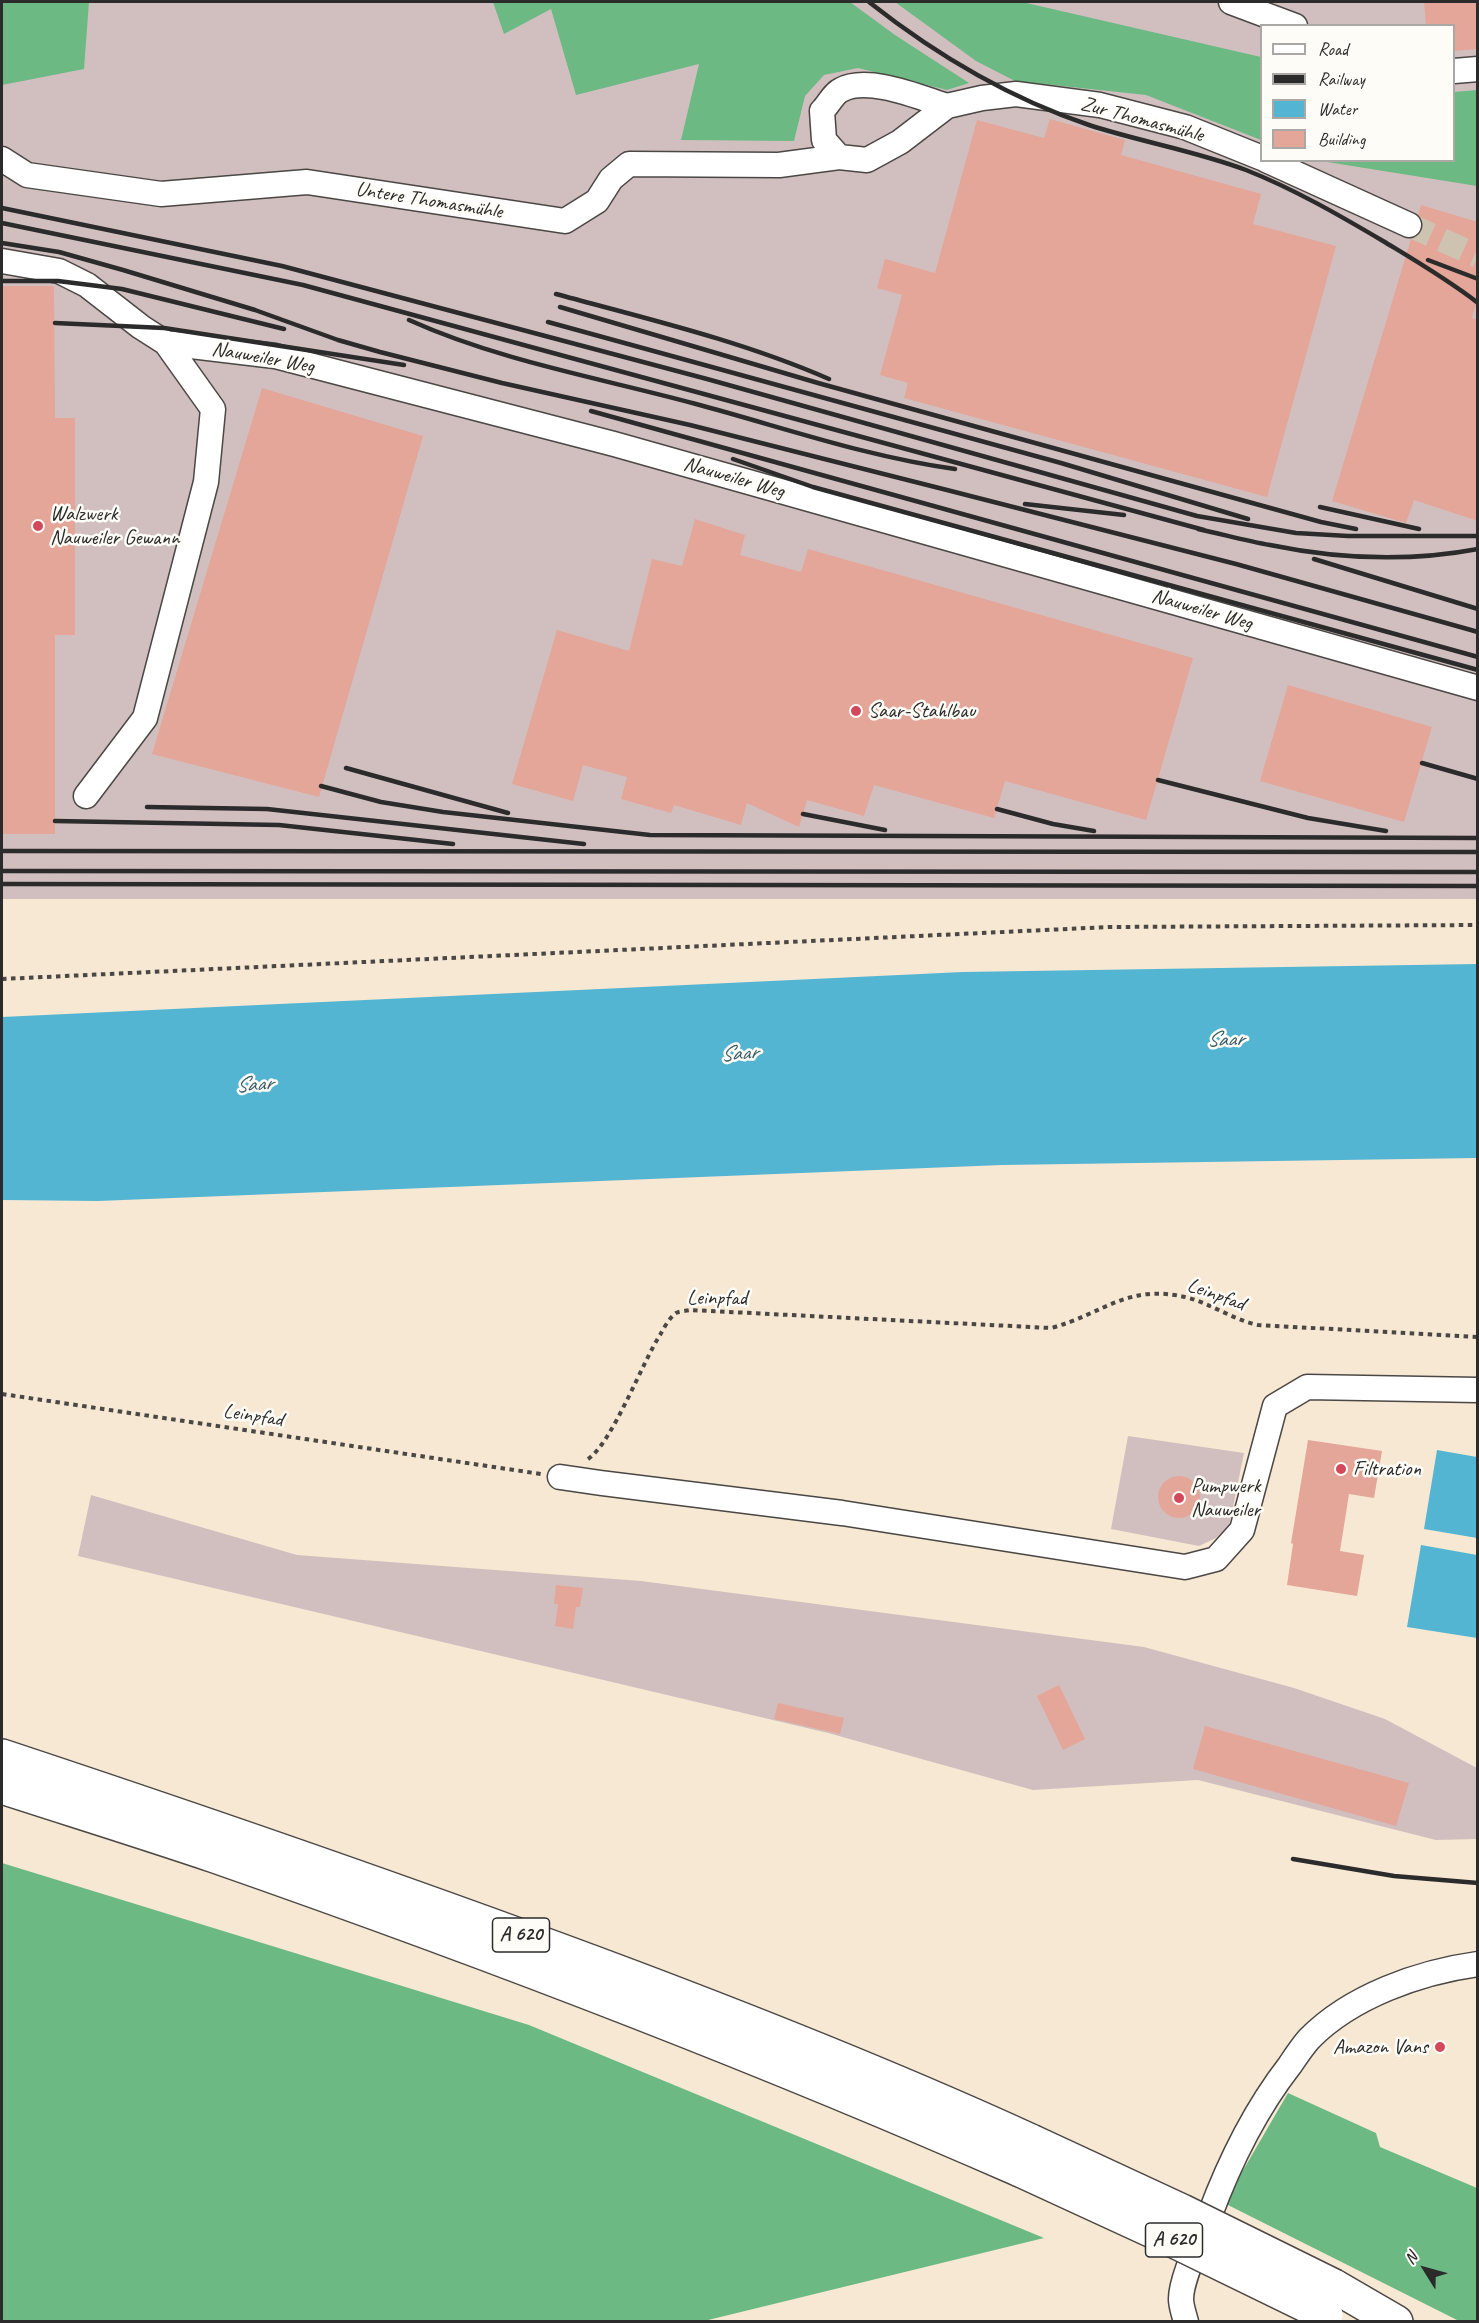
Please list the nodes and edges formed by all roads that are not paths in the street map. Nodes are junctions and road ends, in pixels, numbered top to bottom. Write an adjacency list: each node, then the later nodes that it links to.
1 (1231, 2): 2 (street)
2 (1290, 24)
3 (1478, 69): 4 (street)
4 (1455, 71)
5 (947, 106): 6 (street, Untere Thomasmühle); 6 (street); 7 (street, Zur Thomasmühle)
6 (839, 157): 8 (street, Untere Thomasmühle)
7 (1260, 158)
8 (2, 159)
9 (1270, 162): 10 (street)
10 (1408, 225)
11 (2, 261): 12 (street, Nauweiler Weg)
12 (166, 343): 13 (street, Nauweiler Weg); 14 (street)
13 (1478, 688)
14 (87, 796)
15 (1478, 1390): 16 (street)
16 (560, 1477)
17 (2, 1756): 20 (highway, A 620)
18 (2, 1787): 20 (highway, A 620)
19 (1478, 1965): 22 (street)
20 (1025, 2156): 21 (highway, A 620, bridge)
21 (1332, 2307): 23 (highway, A 620)
22 (1186, 2322)
23 (1395, 2322)

